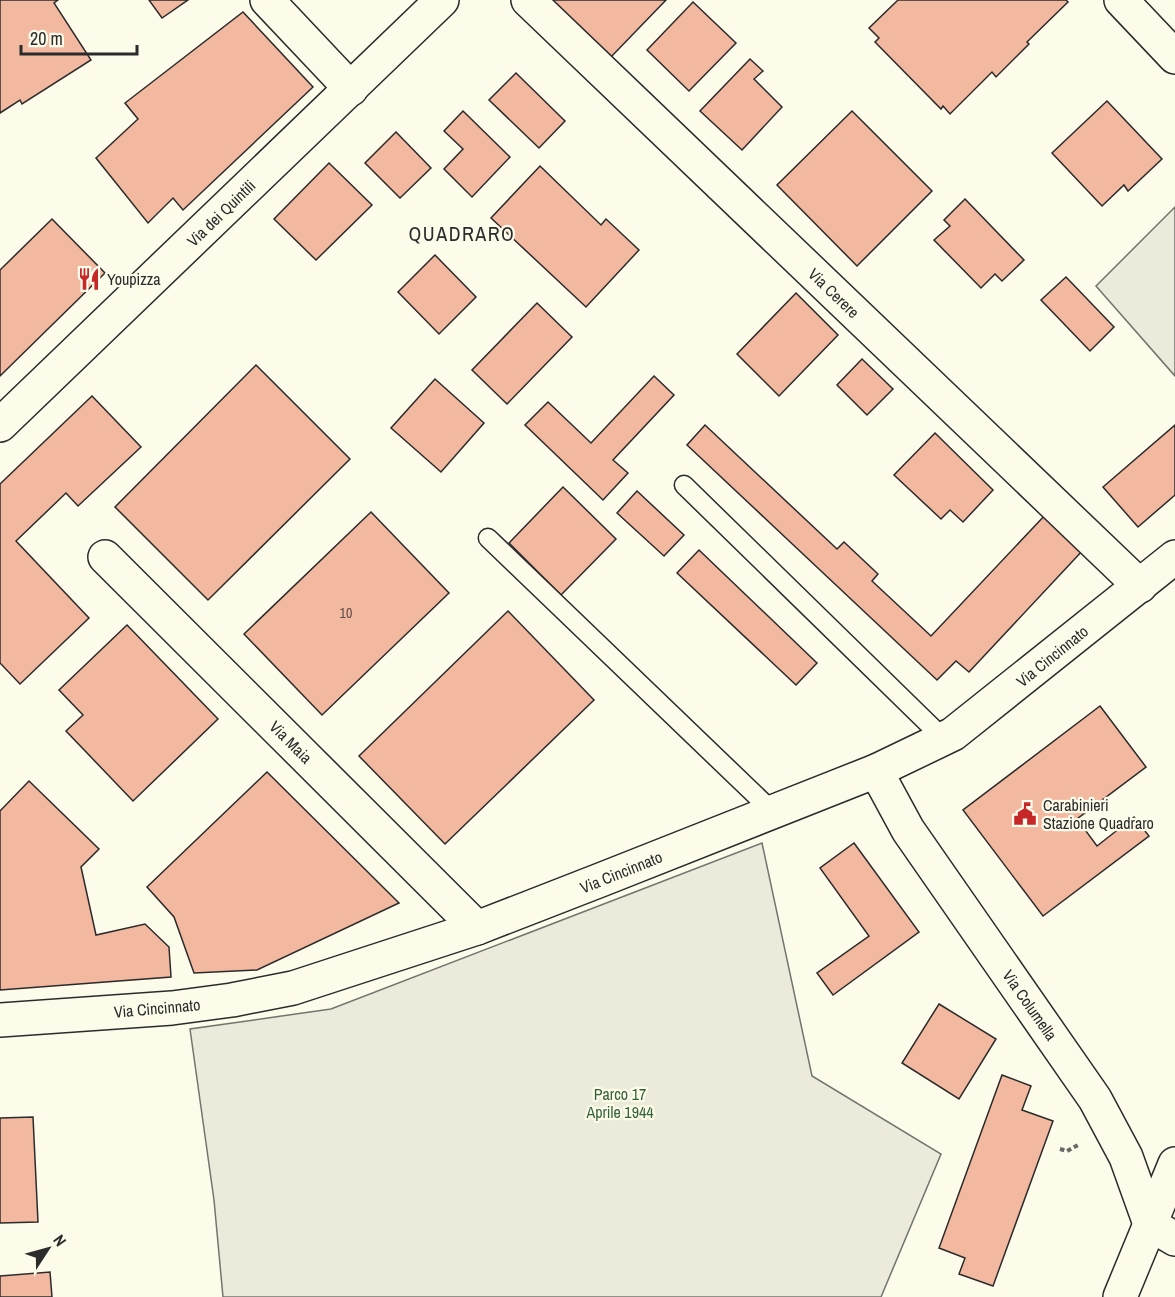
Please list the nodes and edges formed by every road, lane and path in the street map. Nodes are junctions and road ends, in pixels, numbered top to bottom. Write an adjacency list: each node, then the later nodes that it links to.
1 (267, 0): 6 (street)
2 (442, 0): 6 (street, Via dei Quintili)
3 (528, 0): 12 (street, Via Cerere)
4 (1121, 0): 5 (street)
5 (1175, 57)
6 (351, 88): 7 (street, Via dei Quintili)
7 (0, 425)
8 (684, 485): 13 (lane)
9 (488, 538): 15 (lane)
10 (105, 557): 16 (street, Via Maia)
11 (1175, 557): 12 (street, Via Cincinnato)
12 (1140, 586): 13 (street, Via Cincinnato)
13 (944, 739): 14 (street, Via Cincinnato)
14 (876, 771): 15 (street, Via Cincinnato); 19 (street, Via Columella)
15 (772, 811): 16 (street, Via Cincinnato)
16 (477, 928): 17 (street, Via Cincinnato)
17 (0, 1020)
18 (1175, 1164): 19 (street)
19 (1162, 1231): 20 (street)
20 (1120, 1297)

